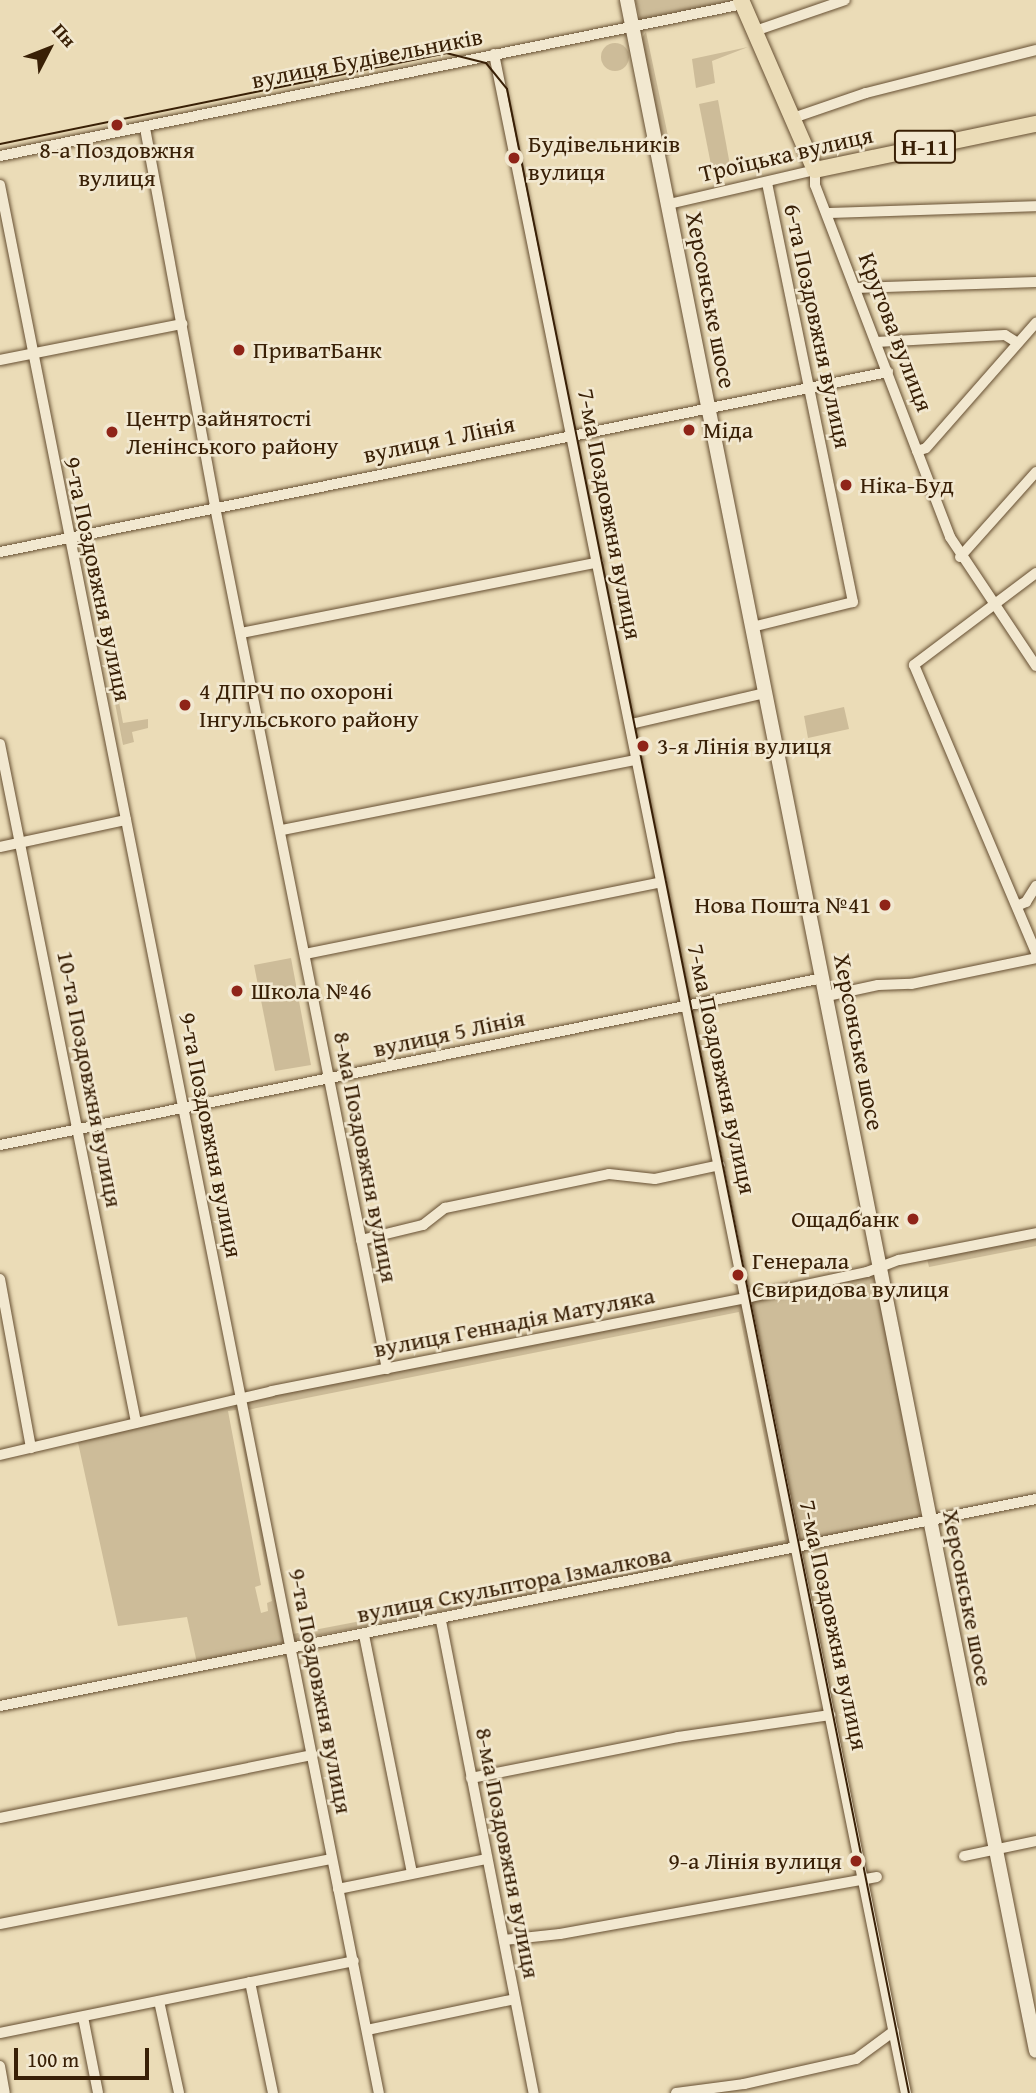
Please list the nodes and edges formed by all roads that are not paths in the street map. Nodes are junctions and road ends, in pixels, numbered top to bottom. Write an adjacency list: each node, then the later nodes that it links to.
1 (627, 0): 4 (main road, Херсонське шосе)
2 (845, 0): 5 (street)
3 (742, 2): 4 (street, вулиця Будівельників); 5 (main road, Кругова вулиця)
4 (633, 29): 7 (street, вулиця Будівельників); 15 (main road, Херсонське шосе)
5 (755, 31): 8 (main road, Кругова вулиця)
6 (1036, 50): 8 (street)
7 (495, 54): 10 (street, вулиця Будівельників); 29 (street, 7-ма Поздовжня вулиця)
8 (793, 118): 12 (main road, Кругова вулиця)
9 (1036, 124): 12 (main road, Троїцька вулиця / Н-11)
10 (145, 128): 11 (street, вулиця Будівельників); 21 (street, 8-ма Поздовжня вулиця)
11 (0, 156)
12 (815, 170): 13 (street, Троїцька вулиця); 17 (street, Кругова вулиця)
13 (767, 183): 15 (street, Троїцька вулиця); 27 (street, 6-та Поздовжня вулиця)
14 (0, 185): 24 (street, 9-та Поздовжня вулиця)
15 (669, 204): 28 (main road, Херсонське шосе)
16 (1036, 206): 17 (street)
17 (827, 213): 19 (street, Кругова вулиця)
18 (1036, 282): 19 (street)
19 (855, 288): 22 (street, Кругова вулиця)
20 (1036, 323): 23 (street)
21 (182, 324): 24 (street); 32 (street, 8-ма Поздовжня вулиця)
22 (876, 342): 23 (street); 26 (street, Кругова вулиця)
23 (1018, 343): 30 (street)
24 (32, 353): 25 (street); 33 (street, 9-та Поздовжня вулиця)
25 (0, 360)
26 (888, 372): 27 (street, вулиця 1 Лінія); 30 (street, Кругова вулиця)
27 (810, 389): 28 (street, вулиця 1 Лінія); 39 (street, 6-та Поздовжня вулиця)
28 (709, 410): 29 (street, вулиця 1 Лінія); 39 (main road, Херсонське шосе)
29 (572, 433): 32 (street, вулиця 1 Лінія); 36 (street, 7-ма Поздовжня вулиця)
30 (917, 451): 35 (street, Кругова вулиця)
31 (1036, 472): 35 (street)
32 (215, 508): 33 (street, вулиця 1 Лінія); 40 (street, 8-ма Поздовжня вулиця)
33 (69, 538): 34 (street, вулиця 1 Лінія); 46 (street, 9-та Поздовжня вулиця)
34 (0, 552)
35 (961, 558): 38 (street, Кругова вулиця)
36 (598, 562): 40 (street); 43 (street, 7-ма Поздовжня вулиця)
37 (1036, 573): 38 (street)
38 (994, 606): 41 (street, Кругова вулиця); 52 (street)
39 (752, 627): 42 (main road, Херсонське шосе)
40 (241, 633): 47 (street, 8-ма Поздовжня вулиця)
41 (1036, 666)
42 (765, 693): 43 (street); 56 (main road, Херсонське шосе)
43 (631, 724): 45 (street, 7-ма Поздовжня вулиця)
44 (0, 744): 48 (street, 10-та Поздовжня вулиця)
45 (637, 760): 47 (street); 50 (street, 7-ма Поздовжня вулиця)
46 (126, 820): 48 (street); 60 (street, 9-та Поздовжня вулиця)
47 (282, 830): 54 (street, 8-ма Поздовжня вулиця)
48 (20, 842): 49 (street); 61 (street, 10-та Поздовжня вулиця)
49 (0, 847)
50 (662, 882): 54 (street); 58 (street, 7-ма Поздовжня вулиця)
51 (1036, 886): 52 (street)
52 (1017, 906): 53 (street)
53 (1036, 952)
54 (305, 954): 59 (street, 8-ма Поздовжня вулиця)
55 (1036, 958): 57 (street)
56 (823, 978): 57 (main road, Херсонське шосе); 58 (street, вулиця 5 Лінія)
57 (827, 996): 66 (main road, Херсонське шосе)
58 (687, 1005): 59 (street, вулиця 5 Лінія); 63 (street, 7-ма Поздовжня вулиця)
59 (330, 1078): 60 (street, вулиця 5 Лінія); 65 (street, 8-ма Поздовжня вулиця)
60 (185, 1106): 61 (street, вулиця 5 Лінія); 71 (street, 9-та Поздовжня вулиця)
61 (79, 1128): 62 (street, вулиця 5 Лінія); 72 (street, 10-та Поздовжня вулиця)
62 (0, 1145)
63 (720, 1165): 65 (street); 69 (street, 7-ма Поздовжня вулиця)
64 (1036, 1233): 66 (street, вулиця Геннадія Матуляка)
65 (361, 1240): 70 (street, 8-ма Поздовжня вулиця)
66 (879, 1268): 69 (street, вулиця Геннадія Матуляка); 76 (main road, Херсонське шосе)
67 (0, 1279): 68 (street)
68 (2, 1296): 73 (street)
69 (748, 1297): 70 (street, вулиця Геннадія Матуляка); 77 (street, 7-ма Поздовжня вулиця)
70 (387, 1369): 71 (street, вулиця Геннадія Матуляка)
71 (240, 1399): 72 (street, вулиця Геннадія Матуляка); 80 (street, 9-та Поздовжня вулиця)
72 (136, 1422): 73 (street, вулиця Геннадія Матуляка)
73 (32, 1448): 74 (street, вулиця Геннадія Матуляка)
74 (0, 1455)
75 (1036, 1499): 76 (street, вулиця Скульптора Ізмалкова)
76 (930, 1522): 77 (street, вулиця Скульптора Ізмалкова); 87 (main road, Херсонське шосе)
77 (796, 1549): 78 (street, вулиця Скульптора Ізмалкова); 82 (street, 7-ма Поздовжня вулиця)
78 (441, 1621): 79 (street, вулиця Скульптора Ізмалкова); 84 (street, 8-ма Поздовжня вулиця)
79 (365, 1635): 80 (street, вулиця Скульптора Ізмалкова); 91 (street)
80 (291, 1650): 81 (street, вулиця Скульптора Ізмалкова); 83 (street, 9-та Поздовжня вулиця)
81 (0, 1706)
82 (830, 1715): 84 (street); 93 (street, 7-ма Поздовжня вулиця)
83 (313, 1755): 85 (street); 90 (street, 9-та Поздовжня вулиця)
84 (471, 1778): 89 (street, 8-ма Поздовжня вулиця)
85 (0, 1818)
86 (1036, 1842): 87 (street)
87 (996, 1849): 88 (street); 105 (main road, Херсонське шосе)
88 (964, 1856)
89 (487, 1858): 91 (street); 96 (street, 8-ма Поздовжня вулиця)
90 (332, 1859): 94 (street, 9-та Поздовжня вулиця); 95 (street)
91 (412, 1872): 94 (street)
92 (877, 1877): 93 (street)
93 (866, 1879): 96 (street); 103 (street, 7-ма Поздовжня вулиця)
94 (338, 1889): 97 (street, 9-та Поздовжня вулиця)
95 (0, 1924)
96 (504, 1940): 99 (street, 8-ма Поздовжня вулиця)
97 (354, 1961): 98 (street); 102 (street, 9-та Поздовжня вулиця)
98 (250, 1982): 100 (street); 110 (street)
99 (515, 1999): 102 (street); 112 (street, 8-ма Поздовжня вулиця)
100 (159, 2001): 101 (street); 109 (street)
101 (83, 2017): 104 (street); 108 (street)
102 (367, 2030): 111 (street, 9-та Поздовжня вулиця)
103 (894, 2031): 113 (street); 114 (street, 7-ма Поздовжня вулиця)
104 (0, 2033)
105 (1036, 2051)
106 (0, 2066): 107 (street)
107 (5, 2093)
108 (98, 2093)
109 (179, 2093)
110 (273, 2093)
111 (380, 2093)
112 (534, 2093)
113 (676, 2093)
114 (906, 2093)

